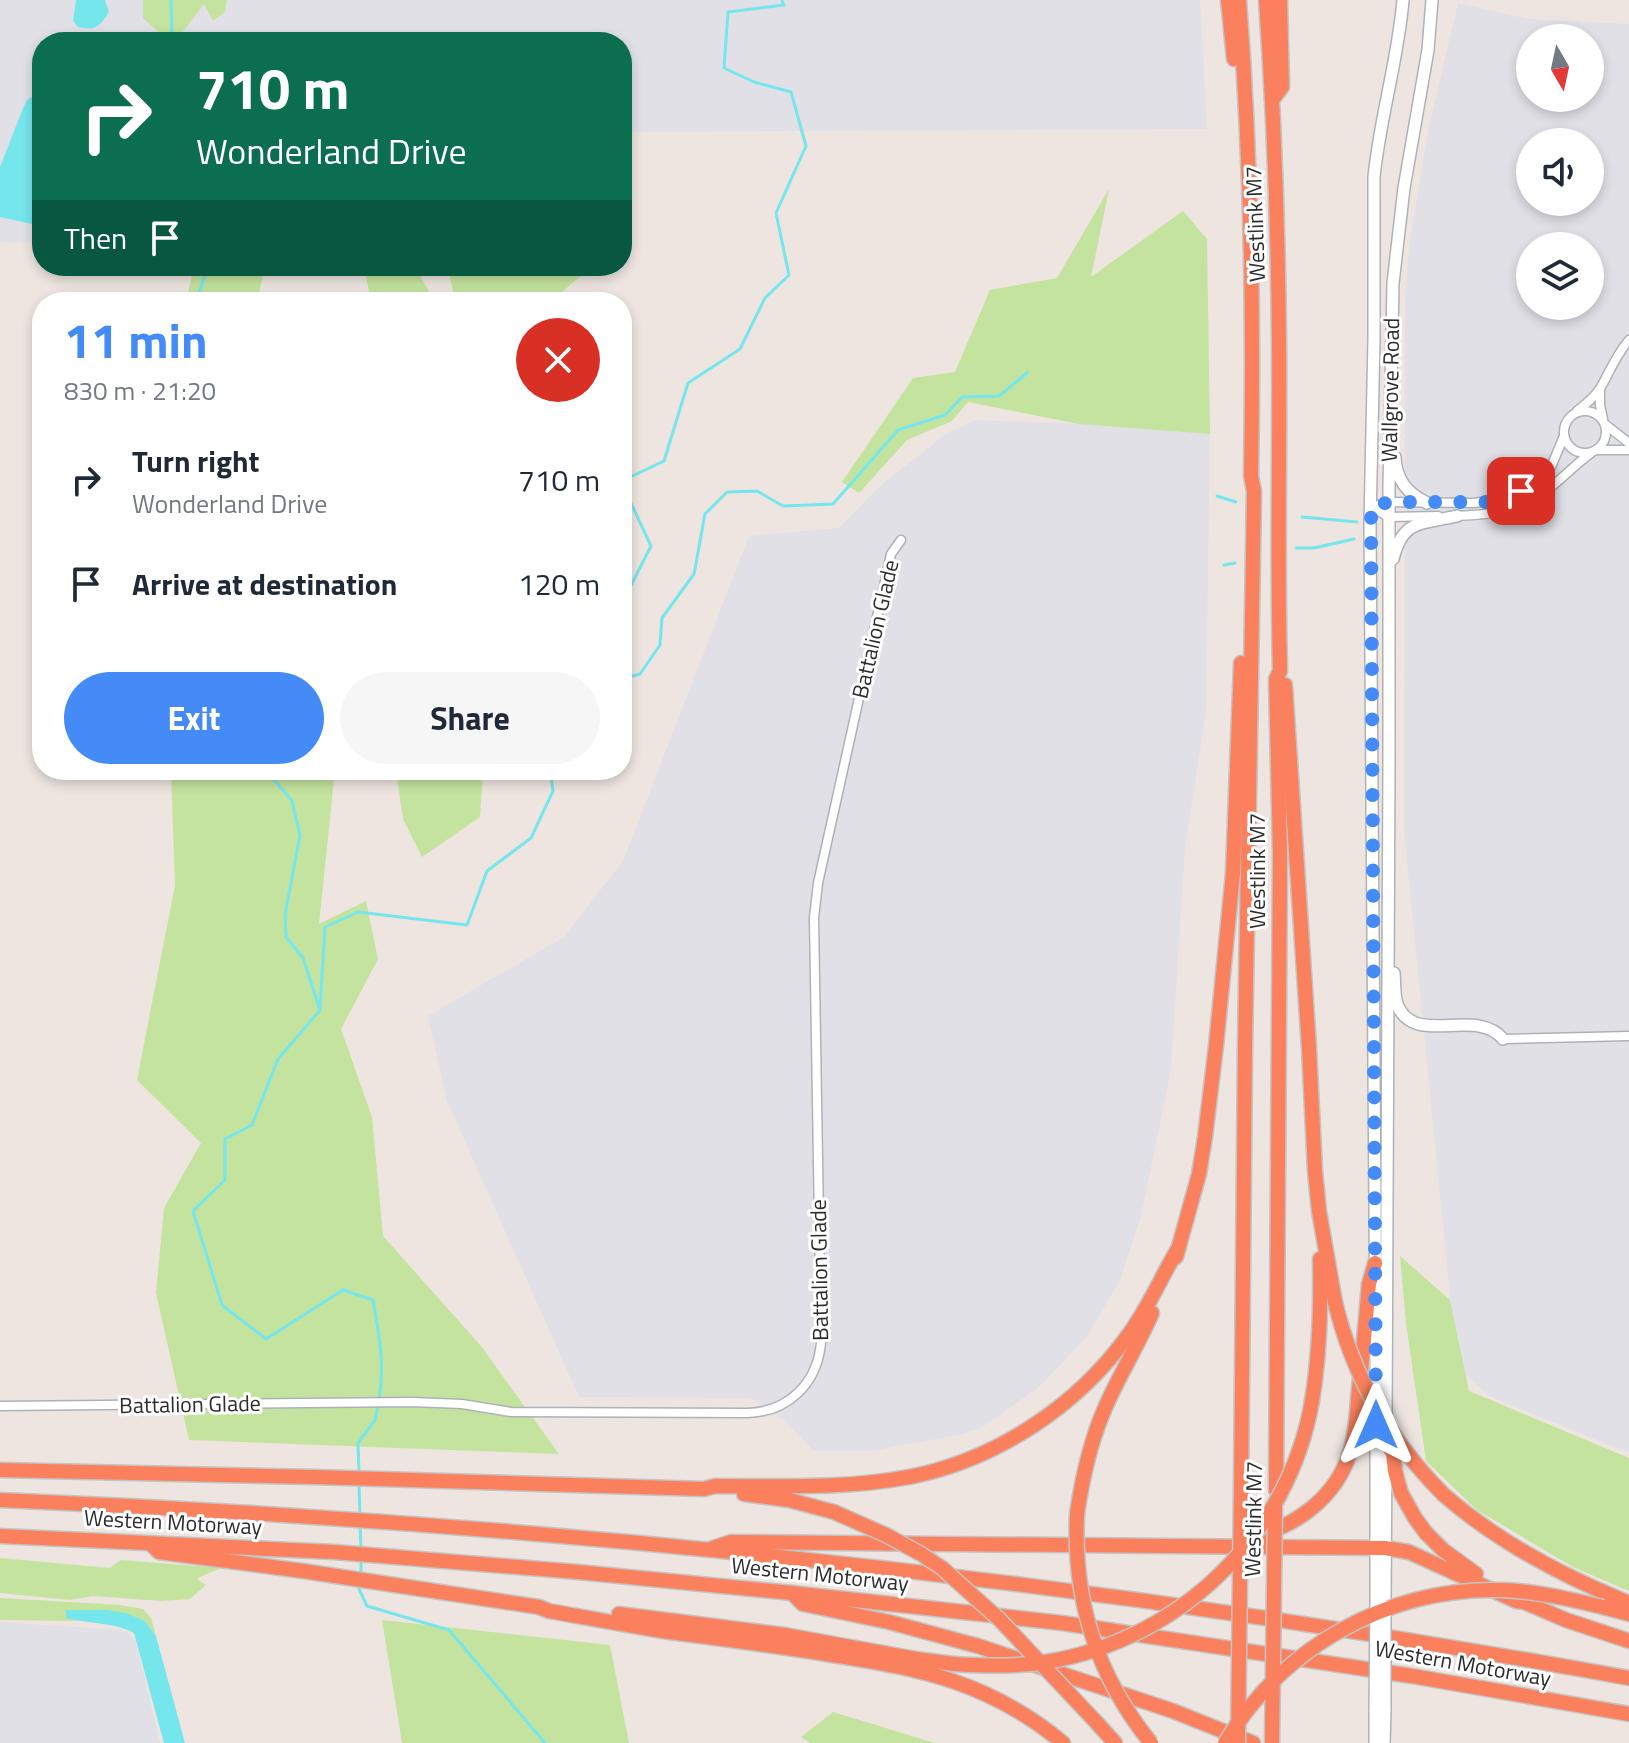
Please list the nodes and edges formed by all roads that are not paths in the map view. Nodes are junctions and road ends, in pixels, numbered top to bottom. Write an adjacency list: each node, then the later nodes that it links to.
1 (1403, 0): 17 (main road, Wallgrove Road)
2 (1432, 0): 7 (main road, Wallgrove Road)
3 (1234, 2): 14 (highway, Westlink M7)
4 (1273, 2): 22 (highway, Westlink M7)
5 (1629, 340): 6 (street)
6 (1600, 388): 8 (street); 9 (street)
7 (1390, 393): 15 (main road, Wallgrove Road); 16 (main road)
8 (1570, 417): 9 (street); 10 (street)
9 (1605, 423): 11 (street); 13 (street)
10 (1564, 436): 13 (street); 16 (street)
11 (1629, 443)
12 (1629, 450): 13 (street)
13 (1593, 452): 18 (street)
14 (1251, 476): 29 (highway); 50 (highway, Westlink M7, bridge)
15 (1389, 502): 16 (street); 17 (street); 19 (main road, Wallgrove Road)
16 (1427, 503)
17 (1371, 507): 19 (street); 23 (main road, Wallgrove Road)
18 (1457, 516): 19 (street); 21 (main road)
19 (1389, 517): 21 (main road, Wallgrove Road)
20 (901, 540): 31 (street, Battalion Glade)
21 (1389, 579): 24 (main road, Wallgrove Road)
22 (1280, 671): 28 (highway); 55 (highway, Westlink M7, bridge)
23 (1372, 872): 24 (main road); 30 (main road, Wallgrove Road)
24 (1388, 873): 25 (main road, Wallgrove Road)
25 (1388, 908): 27 (main road); 32 (main road, Wallgrove Road)
26 (1629, 1036): 27 (street)
27 (1503, 1039)
28 (1319, 1211): 43 (highway, bridge); 44 (highway, bridge)
29 (1178, 1249): 34 (highway); 53 (highway, bridge)
30 (1375, 1263): 38 (highway); 39 (main road, Wallgrove Road)
31 (0, 1406)
32 (1386, 1443): 39 (main road, Wallgrove Road); 42 (highway)
33 (0, 1470): 34 (highway)
34 (704, 1489): 52 (highway, bridge)
35 (0, 1500): 40 (highway, Western Motorway)
36 (0, 1536): 37 (highway, Western Motorway)
37 (149, 1542): 41 (highway, Western Motorway); 44 (highway)
38 (1230, 1546): 39 (highway); 40 (highway)
39 (1380, 1548): 42 (highway); 48 (main road, Wallgrove Road, bridge)
40 (709, 1550): 47 (highway, Western Motorway)
41 (792, 1593): 49 (highway, Western Motorway); 50 (highway)
42 (1524, 1602): 46 (highway)
43 (1629, 1603)
44 (539, 1607): 51 (highway)
45 (1629, 1614): 54 (highway, bridge)
46 (1629, 1641)
47 (1629, 1678)
48 (1380, 1710): 56 (main road, Wallgrove Road); 57 (main road, Wallgrove Road)
49 (1629, 1714)
50 (1250, 1742)
51 (1063, 1743)
52 (1115, 1743)
53 (1151, 1743)
54 (1225, 1743)
55 (1272, 1743)
56 (1375, 1743)
57 (1384, 1743)

